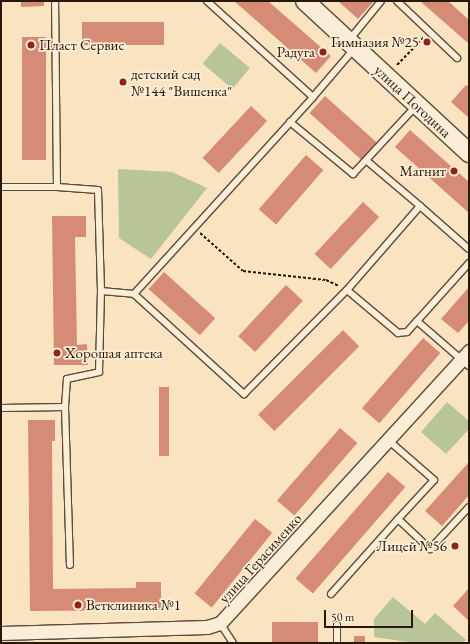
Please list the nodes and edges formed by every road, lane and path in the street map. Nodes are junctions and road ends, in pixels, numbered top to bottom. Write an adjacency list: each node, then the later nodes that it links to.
1 (55, 1): 16 (lane)
2 (206, 1): 10 (lane)
3 (305, 1): 7 (street, улица Погодина)
4 (381, 1): 7 (lane)
5 (397, 1): 6 (lane)
6 (429, 32): 8 (lane); 9 (path)
7 (352, 45): 10 (lane); 11 (street, улица Погодина)
8 (457, 58)
9 (397, 65)
10 (313, 97): 12 (lane)
11 (417, 105): 13 (street, улица Погодина); 14 (lane)
12 (290, 122): 14 (lane); 18 (lane)
13 (469, 153)
14 (367, 161): 17 (lane)
15 (1, 187): 16 (lane)
16 (57, 187): 22 (lane)
17 (420, 206): 19 (lane); 21 (lane)
18 (194, 228): 21 (path); 23 (lane)
19 (469, 249)
20 (469, 263): 24 (lane)
21 (347, 290): 23 (lane); 24 (lane)
22 (101, 291): 23 (lane); 26 (lane)
23 (134, 294)
24 (417, 320): 25 (lane)
25 (466, 359): 28 (street, улица Герасименко)
26 (65, 407): 27 (lane); 31 (lane)
27 (1, 408)
28 (388, 440): 30 (lane); 33 (street, улица Герасименко)
29 (469, 507): 30 (lane)
30 (398, 518): 32 (lane)
31 (70, 565)
32 (331, 594)
33 (220, 622): 35 (street, улица Герасименко); 36 (lane)
34 (337, 625): 37 (lane)
35 (1, 633)
36 (233, 643)
37 (338, 643)

